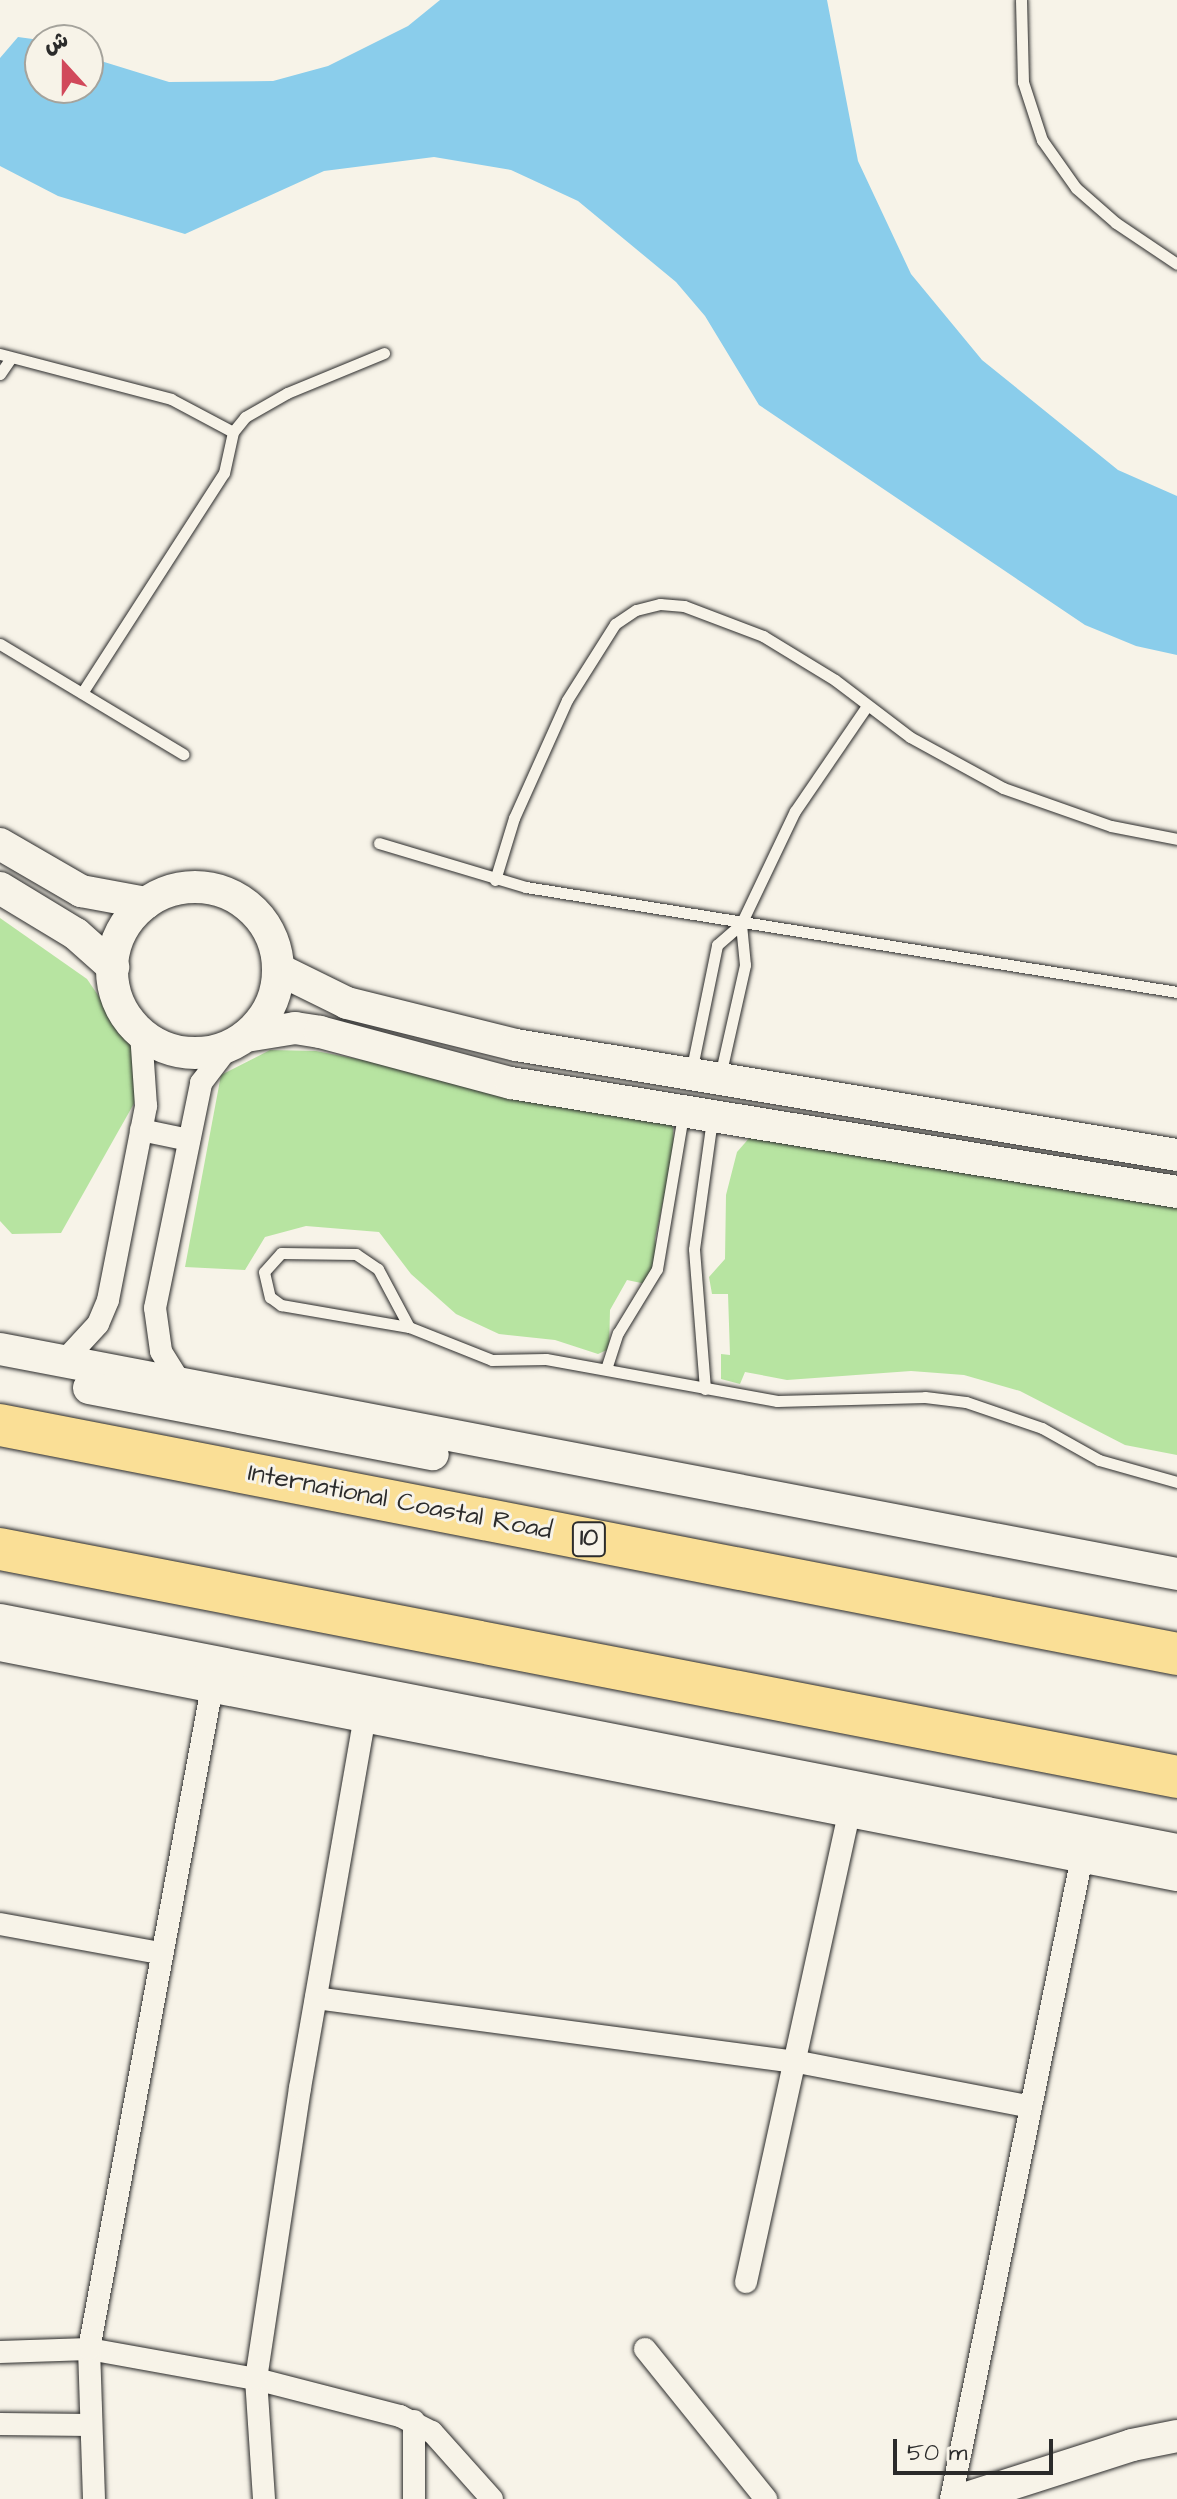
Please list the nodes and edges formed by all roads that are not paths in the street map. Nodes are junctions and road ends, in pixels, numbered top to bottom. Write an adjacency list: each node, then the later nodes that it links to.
1 (1021, 0): 2 (lane)
2 (1177, 264)
3 (384, 353): 6 (lane)
4 (5, 356): 5 (lane); 6 (lane)
5 (0, 374)
6 (233, 432): 8 (lane)
7 (0, 644): 8 (lane)
8 (82, 693): 10 (lane)
9 (867, 706): 11 (lane); 14 (lane); 17 (lane)
10 (183, 754)
11 (1177, 839)
12 (379, 843): 14 (lane)
13 (0, 844): 16 (main road)
14 (495, 880): 17 (lane)
15 (0, 888): 18 (main road)
16 (146, 903): 18 (main road); 19 (main road)
17 (741, 924): 20 (lane); 23 (lane); 23 (lane)
18 (113, 967): 21 (main road)
19 (278, 969): 22 (main road); 23 (main road)
20 (1177, 992)
21 (141, 1032): 22 (main road); 25 (street)
22 (238, 1040): 24 (main road); 26 (street)
23 (705, 1077): 24 (main road); 27 (main road)
24 (698, 1112): 28 (main road); 32 (lane); 35 (lane)
25 (141, 1130): 26 (street); 31 (street)
26 (189, 1140): 34 (street)
27 (1177, 1155)
28 (1177, 1192)
29 (409, 1327): 29 (lane); 32 (lane)
30 (0, 1349): 31 (main road)
31 (64, 1361): 34 (main road)
32 (606, 1369): 35 (lane)
33 (0, 1370): 40 (main road)
34 (180, 1382): 39 (main road)
35 (705, 1389): 37 (lane)
36 (0, 1425): 43 (highway, International Coastal Road / 10)
37 (1177, 1482)
38 (0, 1549): 46 (highway)
39 (1177, 1574)
40 (1177, 1594)
41 (0, 1620): 48 (main road)
42 (0, 1645): 44 (main road)
43 (1177, 1654)
44 (212, 1687): 45 (main road); 52 (street)
45 (365, 1717): 47 (main road); 53 (street)
46 (1177, 1777)
47 (850, 1810): 49 (main road); 54 (street)
48 (1177, 1850)
49 (1082, 1857): 50 (main road); 55 (street)
50 (1177, 1875)
51 (0, 1924): 52 (street)
52 (160, 1953): 57 (street)
53 (316, 1998): 54 (street); 60 (street)
54 (798, 2062): 55 (street); 56 (street)
55 (1031, 2107): 71 (street)
56 (746, 2282)
57 (89, 2349): 59 (street); 60 (street); 63 (street)
58 (645, 2349): 70 (street)
59 (0, 2352)
60 (256, 2379): 61 (street); 67 (street)
61 (414, 2421): 68 (street); 69 (street)
62 (0, 2424): 63 (street)
63 (90, 2425): 66 (street)
64 (1177, 2436): 65 (main road)
65 (1006, 2493): 72 (main road)
66 (94, 2499)
67 (264, 2499)
68 (414, 2499)
69 (492, 2499)
70 (766, 2499)
71 (951, 2499)
72 (964, 2499)

